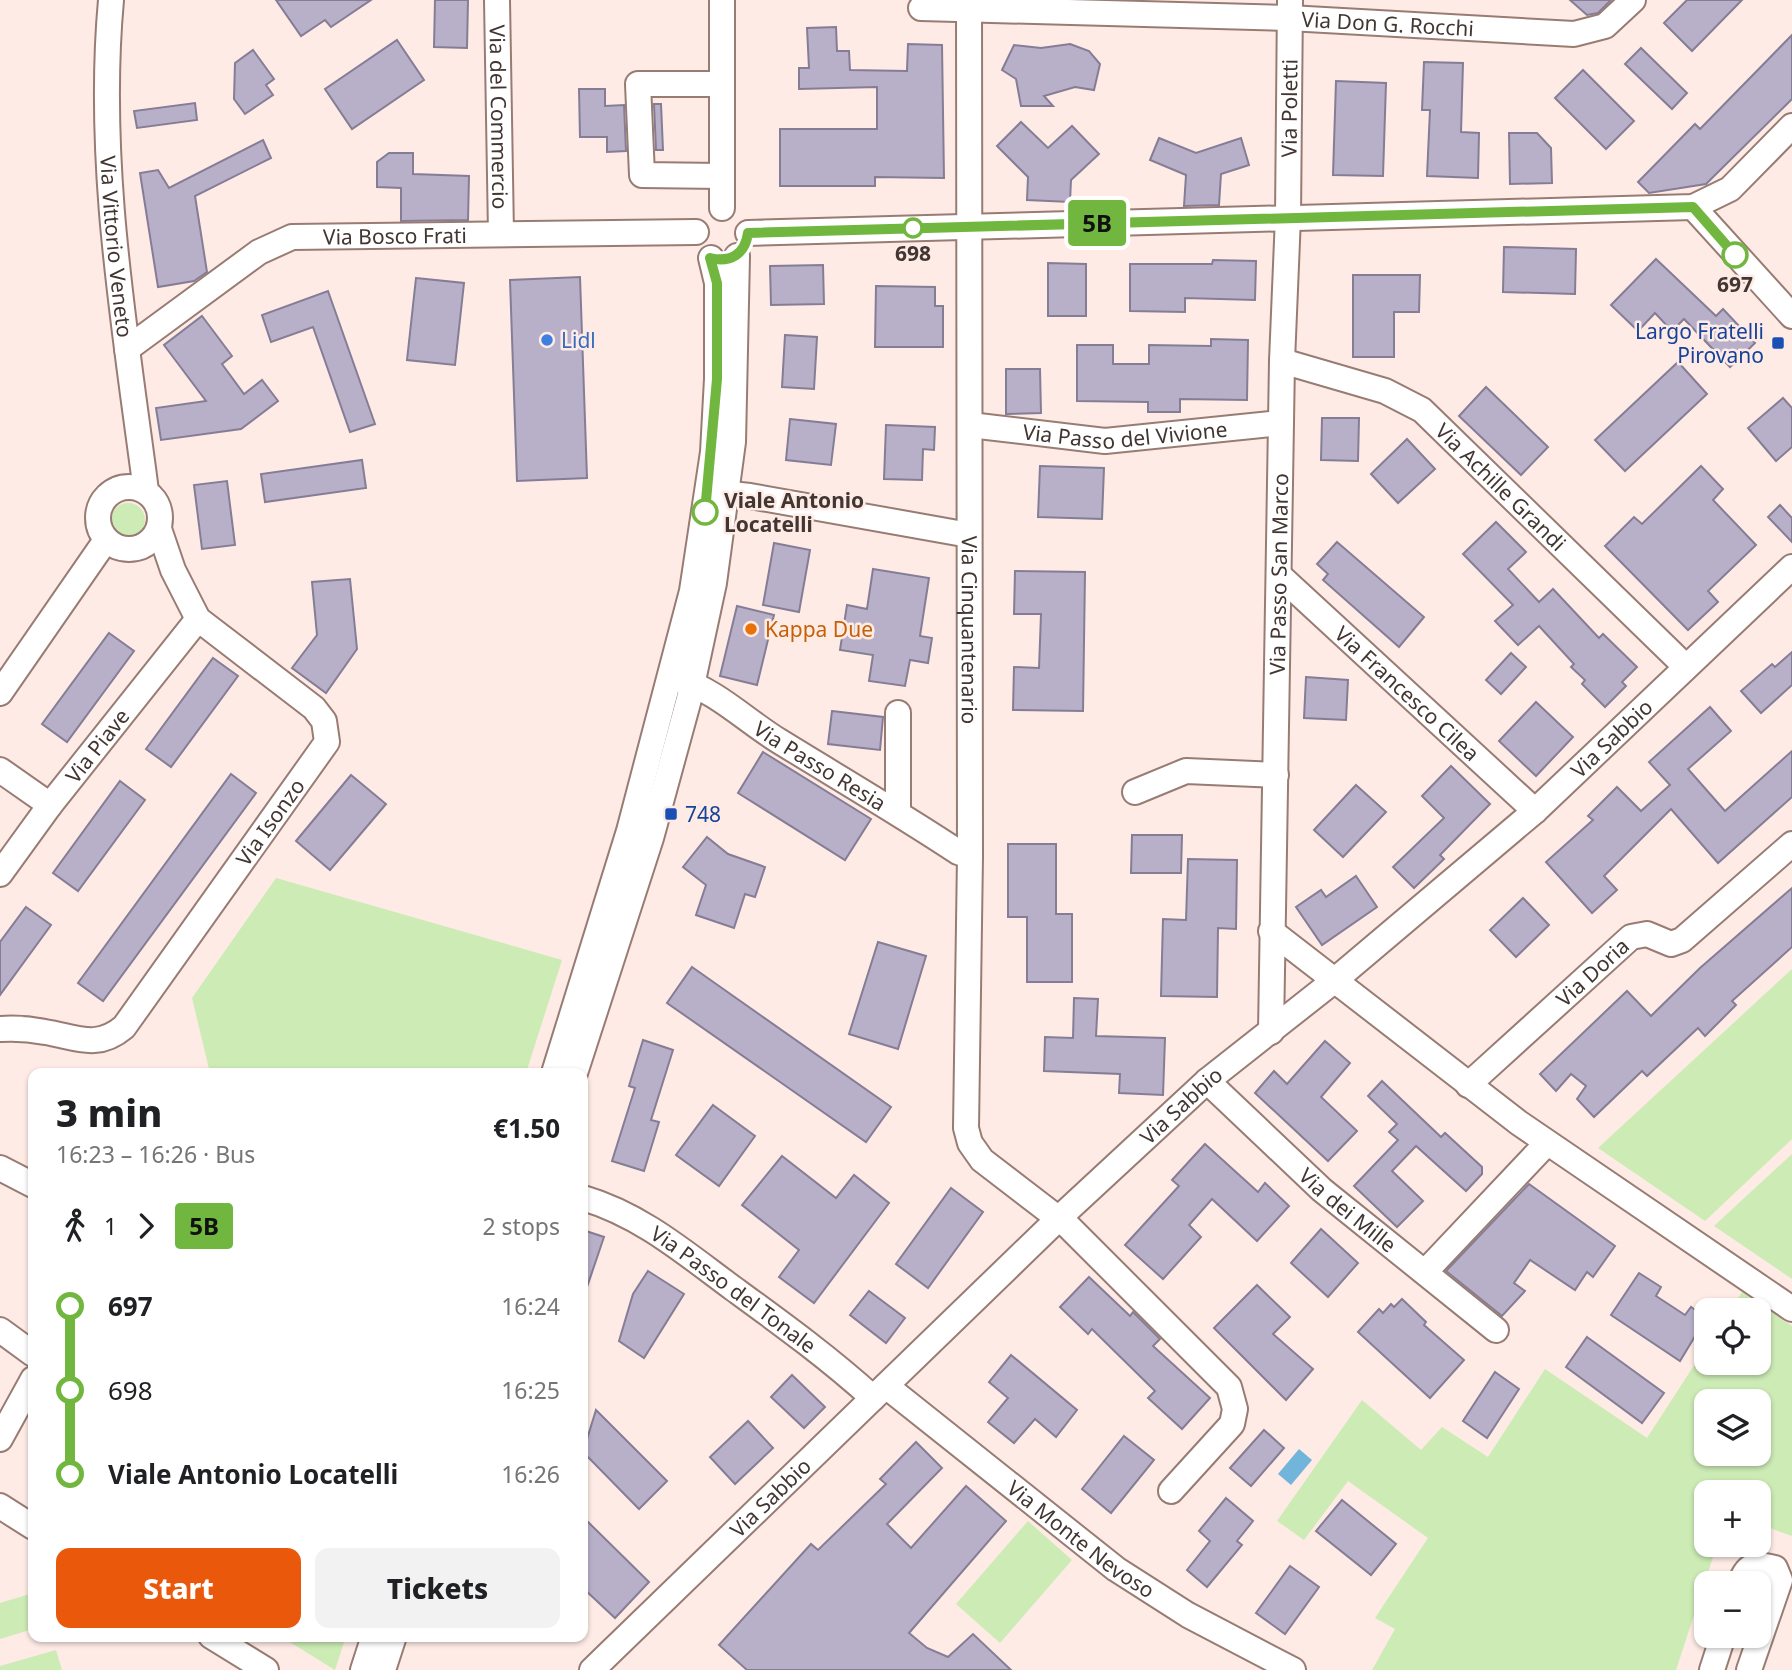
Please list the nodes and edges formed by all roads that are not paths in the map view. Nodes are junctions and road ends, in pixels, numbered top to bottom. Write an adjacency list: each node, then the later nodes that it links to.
1 (111, 0): 21 (street, Via Vittorio Veneto)
2 (497, 0): 17 (street, Via del Commercio)
3 (722, 0): 8 (street)
4 (1633, 0): 7 (street, Via Don G. Rocchi)
5 (969, 5): 6 (street, Via Don G. Rocchi); 7 (street, Via Don G. Rocchi); 14 (street, Via Cinquantenario)
6 (921, 8)
7 (1289, 9): 13 (street, Via Poletti)
8 (722, 84): 10 (street); 10 (street)
9 (1792, 126): 11 (street)
10 (722, 176): 12 (street)
11 (1693, 207): 13 (street); 20 (street)
12 (722, 208): 15 (street); 16 (street)
13 (1288, 218): 14 (street); 22 (street, Via Passo San Marco)
14 (970, 226): 16 (street); 24 (street, Via Cinquantenario)
15 (696, 232): 17 (street, Via Bosco Frati); 19 (street)
16 (748, 233): 18 (street)
17 (501, 234): 21 (street, Via Bosco Frati)
18 (737, 256): 19 (street); 26 (street)
19 (710, 258): 26 (street)
20 (1791, 314)
21 (127, 349): 25 (street, Via Vittorio Veneto)
22 (1282, 361): 23 (street, Via Passo San Marco); 33 (street, Via Achille Grandi)
23 (1281, 423): 24 (street, Via Passo del Vivione); 31 (street, Via Passo San Marco)
24 (970, 425): 28 (street, Via Cinquantenario)
25 (146, 491): 27 (street); 29 (street)
26 (718, 493): 28 (street); 34 (street)
27 (159, 529): 29 (street); 32 (street, Via Isonzo)
28 (969, 535): 44 (street, Via Cinquantenario)
29 (106, 540): 35 (street)
30 (1792, 567): 33 (street, Via Sabbio)
31 (1280, 576): 38 (street, Via Passo San Marco); 41 (street, Via Francesco Cilea)
32 (198, 619): 40 (street, Via Piave); 48 (street, Via Isonzo)
33 (1686, 667): 41 (street, Via Sabbio)
34 (681, 680): 42 (street, Via Passo Resia); 50 (street); 51 (street)
35 (0, 693)
36 (898, 713): 42 (street)
37 (0, 770): 40 (street)
38 (1276, 775): 39 (street); 46 (street, Via Passo San Marco)
39 (1135, 792)
40 (50, 805): 45 (street, Via Piave)
41 (1535, 811): 47 (street, Via Sabbio)
42 (898, 813): 44 (street, Via Passo Resia)
43 (1792, 844): 53 (street, Via Doria)
44 (970, 856): 58 (street, Via Cinquantenario)
45 (0, 874)
46 (1271, 931): 47 (street); 49 (street, Via Passo San Marco)
47 (1335, 980): 49 (street, Via Sabbio); 53 (street)
48 (0, 1029)
49 (1271, 1032): 52 (street, Via Sabbio)
50 (556, 1068)
51 (577, 1068)
52 (1207, 1081): 58 (street, Via Sabbio); 59 (street, Via dei Mille)
53 (1468, 1085): 54 (street)
54 (1547, 1143): 59 (street); 60 (street)
55 (0, 1168): 56 (street)
56 (28, 1182)
57 (588, 1200): 65 (street, Via Passo del Tonale)
58 (1058, 1219): 65 (street, Via Sabbio); 67 (street, Via Cinquantenario)
59 (1425, 1272): 62 (street, Via dei Mille)
60 (1792, 1310)
61 (0, 1330): 63 (street)
62 (1496, 1330)
63 (28, 1350)
64 (28, 1388): 66 (street)
65 (879, 1392): 80 (street, Via Sabbio); 81 (street, Via Monte Nevoso)
66 (0, 1439)
67 (1171, 1491)
68 (0, 1506): 69 (street)
69 (28, 1524)
70 (1746, 1571): 71 (street)
71 (1771, 1606)
72 (221, 1642): 77 (street)
73 (372, 1642): 78 (street)
74 (392, 1642): 79 (street)
75 (1719, 1648): 82 (street)
76 (1757, 1648): 83 (street)
77 (265, 1670)
78 (363, 1670)
79 (383, 1670)
80 (592, 1670)
81 (1293, 1670)
82 (1712, 1670)
83 (1749, 1670)

